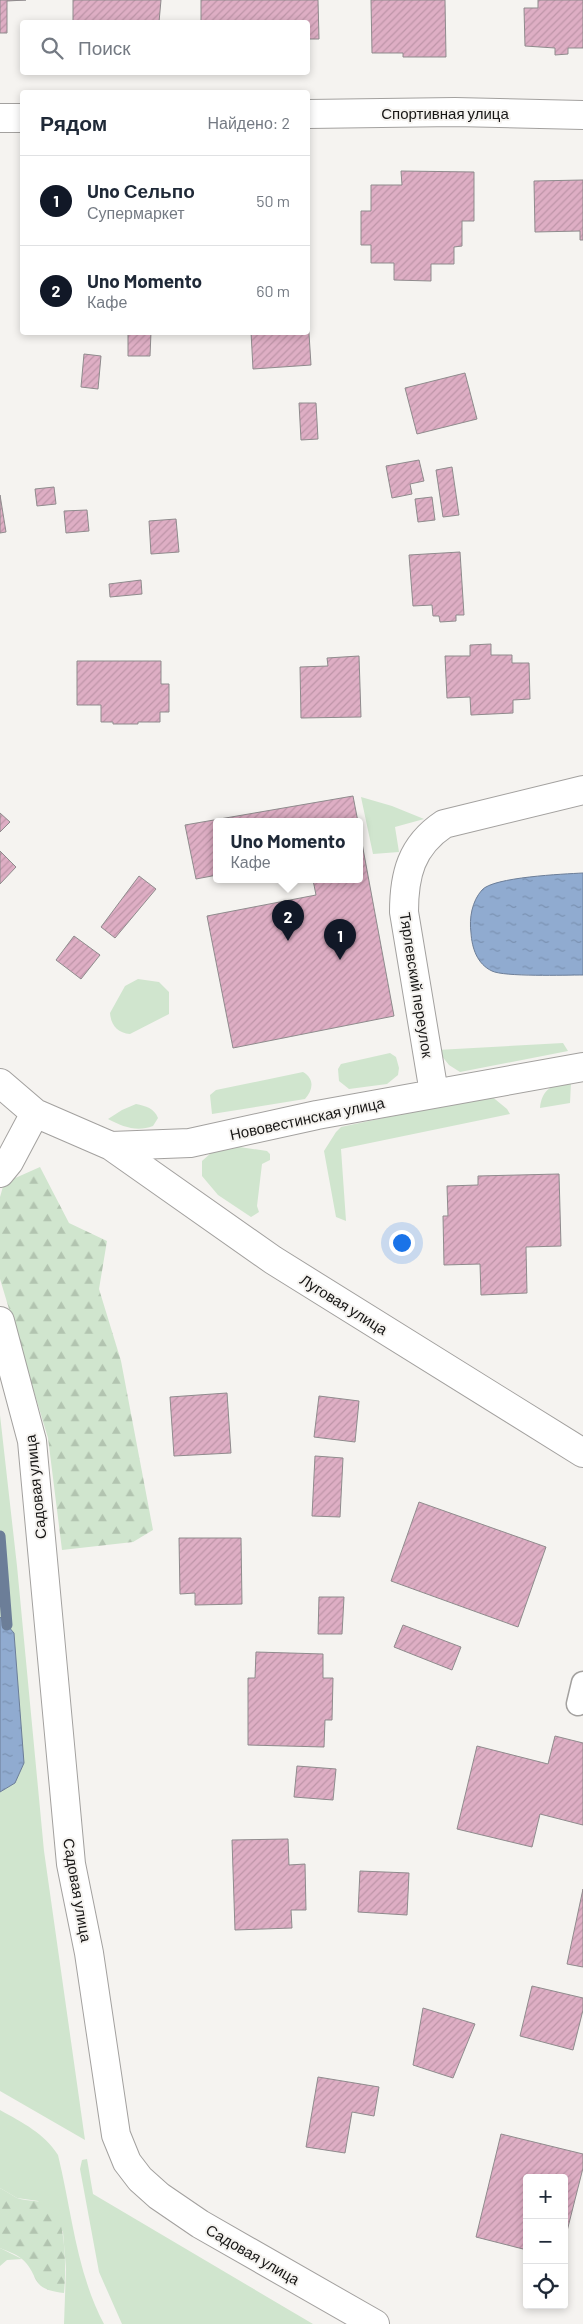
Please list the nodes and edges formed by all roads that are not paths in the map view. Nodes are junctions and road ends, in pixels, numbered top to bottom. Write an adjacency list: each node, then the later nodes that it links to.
1 (310, 114): 2 (street, Спортивная улица)
2 (583, 114)
3 (0, 118): 4 (street)
4 (20, 118)
5 (583, 790): 8 (street, Тярлевский переулок)
6 (583, 1066): 8 (street, Нововестинская улица)
7 (0, 1084): 9 (street)
8 (434, 1093): 10 (street, Нововестинская улица)
9 (35, 1113): 10 (street, Нововестинская улица); 11 (street)
10 (111, 1146): 13 (street, Луговая улица)
11 (0, 1174)
12 (0, 1321): 14 (street, Садовая улица)
13 (583, 1453)
14 (375, 2324)

